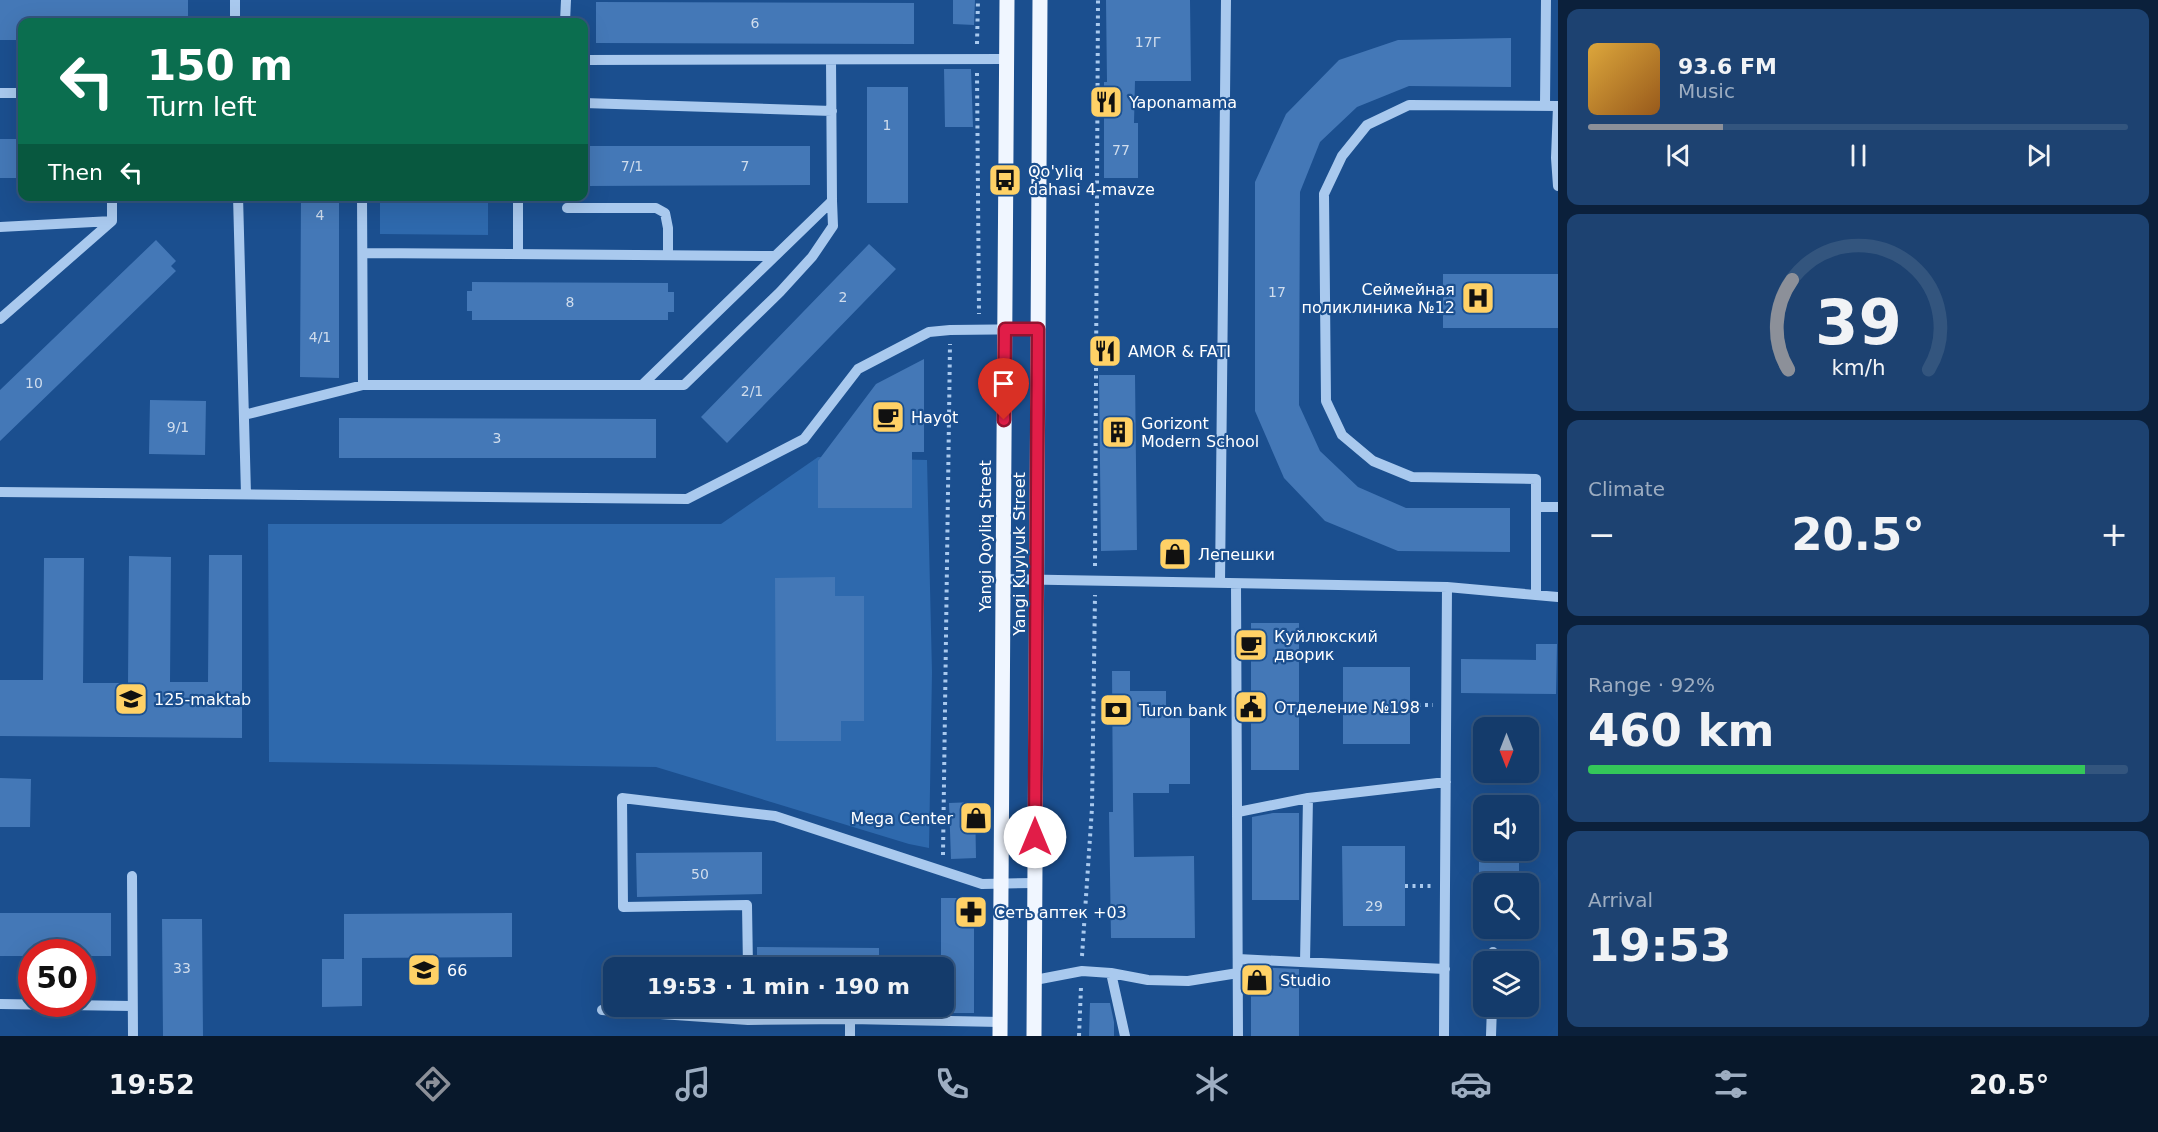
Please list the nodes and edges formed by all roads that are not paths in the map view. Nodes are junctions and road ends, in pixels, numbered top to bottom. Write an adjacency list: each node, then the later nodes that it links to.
1 (235, 0): 7 (street)
2 (566, 0): 8 (street)
3 (1006, 0): 9 (main road, Yangi Qoyliq Street)
4 (1040, 0): 33 (main road, Yangi Kuylyuk Street)
5 (1226, 0): 43 (street)
6 (1546, 0): 15 (street)
7 (235, 18)
8 (566, 18)
9 (1006, 59): 11 (street); 32 (main road, Yangi Qoyliq Street)
10 (588, 60): 11 (street)
11 (831, 60): 17 (street)
12 (0, 93): 13 (street)
13 (18, 93)
14 (588, 103): 17 (street)
15 (1545, 105): 16 (street); 39 (street)
16 (1558, 105): 18 (street)
17 (832, 111): 23 (street)
18 (1558, 186)
19 (112, 201): 25 (street)
20 (238, 201): 36 (street)
21 (362, 201): 27 (street)
22 (518, 201): 28 (street)
23 (832, 201): 30 (street); 34 (street)
24 (567, 208): 29 (street)
25 (112, 221): 26 (street); 31 (street)
26 (0, 227)
27 (363, 253): 28 (street); 35 (street)
28 (518, 254): 29 (street)
29 (668, 255): 30 (street)
30 (774, 256): 34 (street)
31 (0, 319)
32 (1005, 329): 33 (street); 38 (street); 41 (main road, Yangi Qoyliq Street)
33 (1038, 329): 42 (main road, Yangi Kuylyuk Street)
34 (643, 384): 35 (street)
35 (363, 385): 36 (street)
36 (244, 415): 38 (street)
37 (0, 492): 38 (street)
38 (246, 494)
39 (1538, 507): 40 (street); 46 (street)
40 (1558, 507)
41 (1004, 579): 42 (street); 52 (main road, Yangi Qoyliq Street)
42 (1037, 579): 43 (street); 53 (main road, Yangi Kuylyuk Street)
43 (1220, 583): 44 (street)
44 (1236, 584): 45 (street); 50 (street)
45 (1447, 587): 46 (street); 48 (street)
46 (1536, 594): 47 (street)
47 (1558, 597)
48 (1446, 782): 49 (street); 57 (street)
49 (1308, 798): 50 (street); 56 (street)
50 (1238, 812): 55 (street)
51 (132, 876): 62 (street)
52 (1001, 883): 53 (street); 54 (street); 67 (main road, Yangi Qoyliq Street)
53 (1035, 883): 60 (main road, Yangi Kuylyuk Street)
54 (748, 957)
55 (1238, 959): 56 (street); 59 (street)
56 (1305, 962): 57 (street)
57 (1445, 969): 73 (street)
58 (1111, 973): 59 (street); 60 (street); 71 (street)
59 (1238, 974): 72 (street)
60 (1035, 980): 70 (main road, Yangi Kuylyuk Street)
61 (0, 1004): 62 (street)
62 (132, 1006): 68 (street)
63 (602, 1010): 66 (street)
64 (1492, 1017): 74 (street)
65 (850, 1019): 66 (street); 67 (street); 69 (street)
66 (748, 1020)
67 (1000, 1029)
68 (133, 1036)
69 (850, 1036)
70 (1034, 1036)
71 (1125, 1036)
72 (1238, 1036)
73 (1444, 1036)
74 (1491, 1036)

